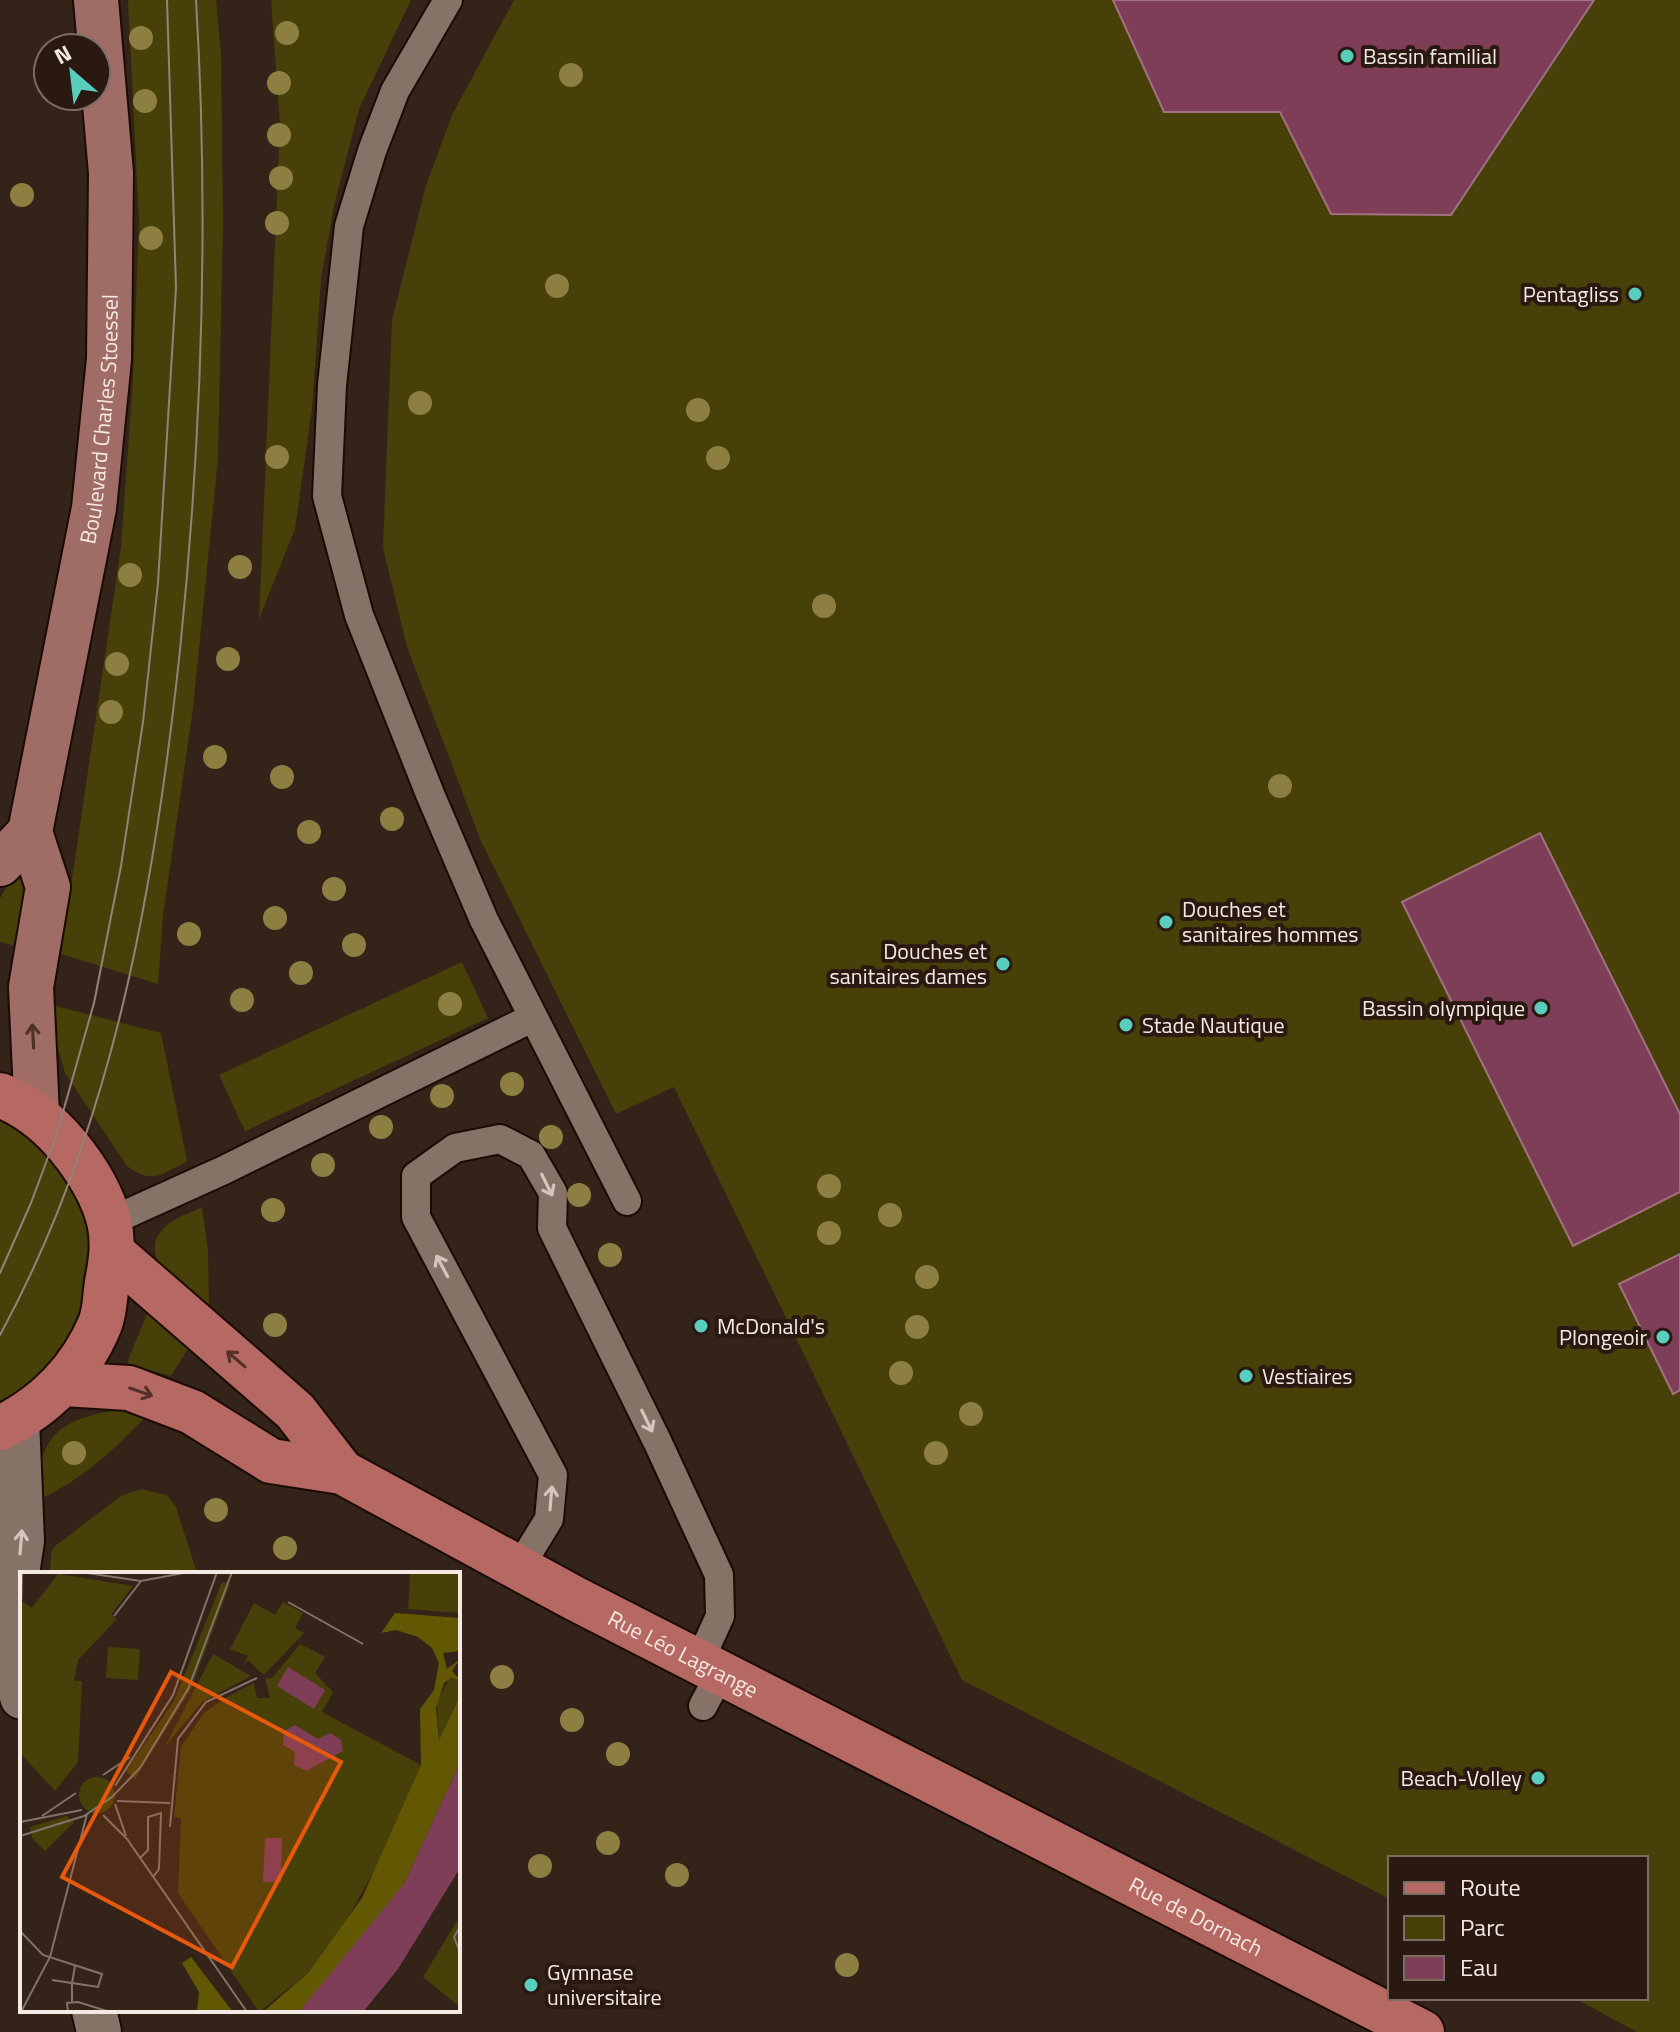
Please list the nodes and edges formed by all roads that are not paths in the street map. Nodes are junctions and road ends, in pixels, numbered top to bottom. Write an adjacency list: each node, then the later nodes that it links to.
1 (96, 0): 3 (main road, Boulevard Charles Stoessel)
2 (448, 0): 5 (lane)
3 (30, 832): 4 (main road); 6 (main road, Boulevard Charles Stoessel, one-way to 3)
4 (0, 864)
5 (532, 1018): 7 (lane); 8 (lane)
6 (18, 1105): 8 (main road)
7 (627, 1201)
8 (110, 1237): 9 (main road); 11 (main road, one-way to 8)
9 (64, 1384): 10 (main road); 11 (main road, one-way to 11)
10 (8, 1424): 13 (street, one-way to 10)
11 (342, 1472): 12 (main road, Rue Léo Lagrange)
12 (519, 1568): 14 (main road, Rue Léo Lagrange); 14 (lane, one-way to 14)
13 (5, 1606): 15 (street)
14 (708, 1680): 16 (main road, Rue Léo Lagrange)
15 (20, 1686)
16 (970, 1800): 19 (main road, Rue de Dornach)
17 (94, 2012): 18 (street)
18 (99, 2032)
19 (1422, 2032)

